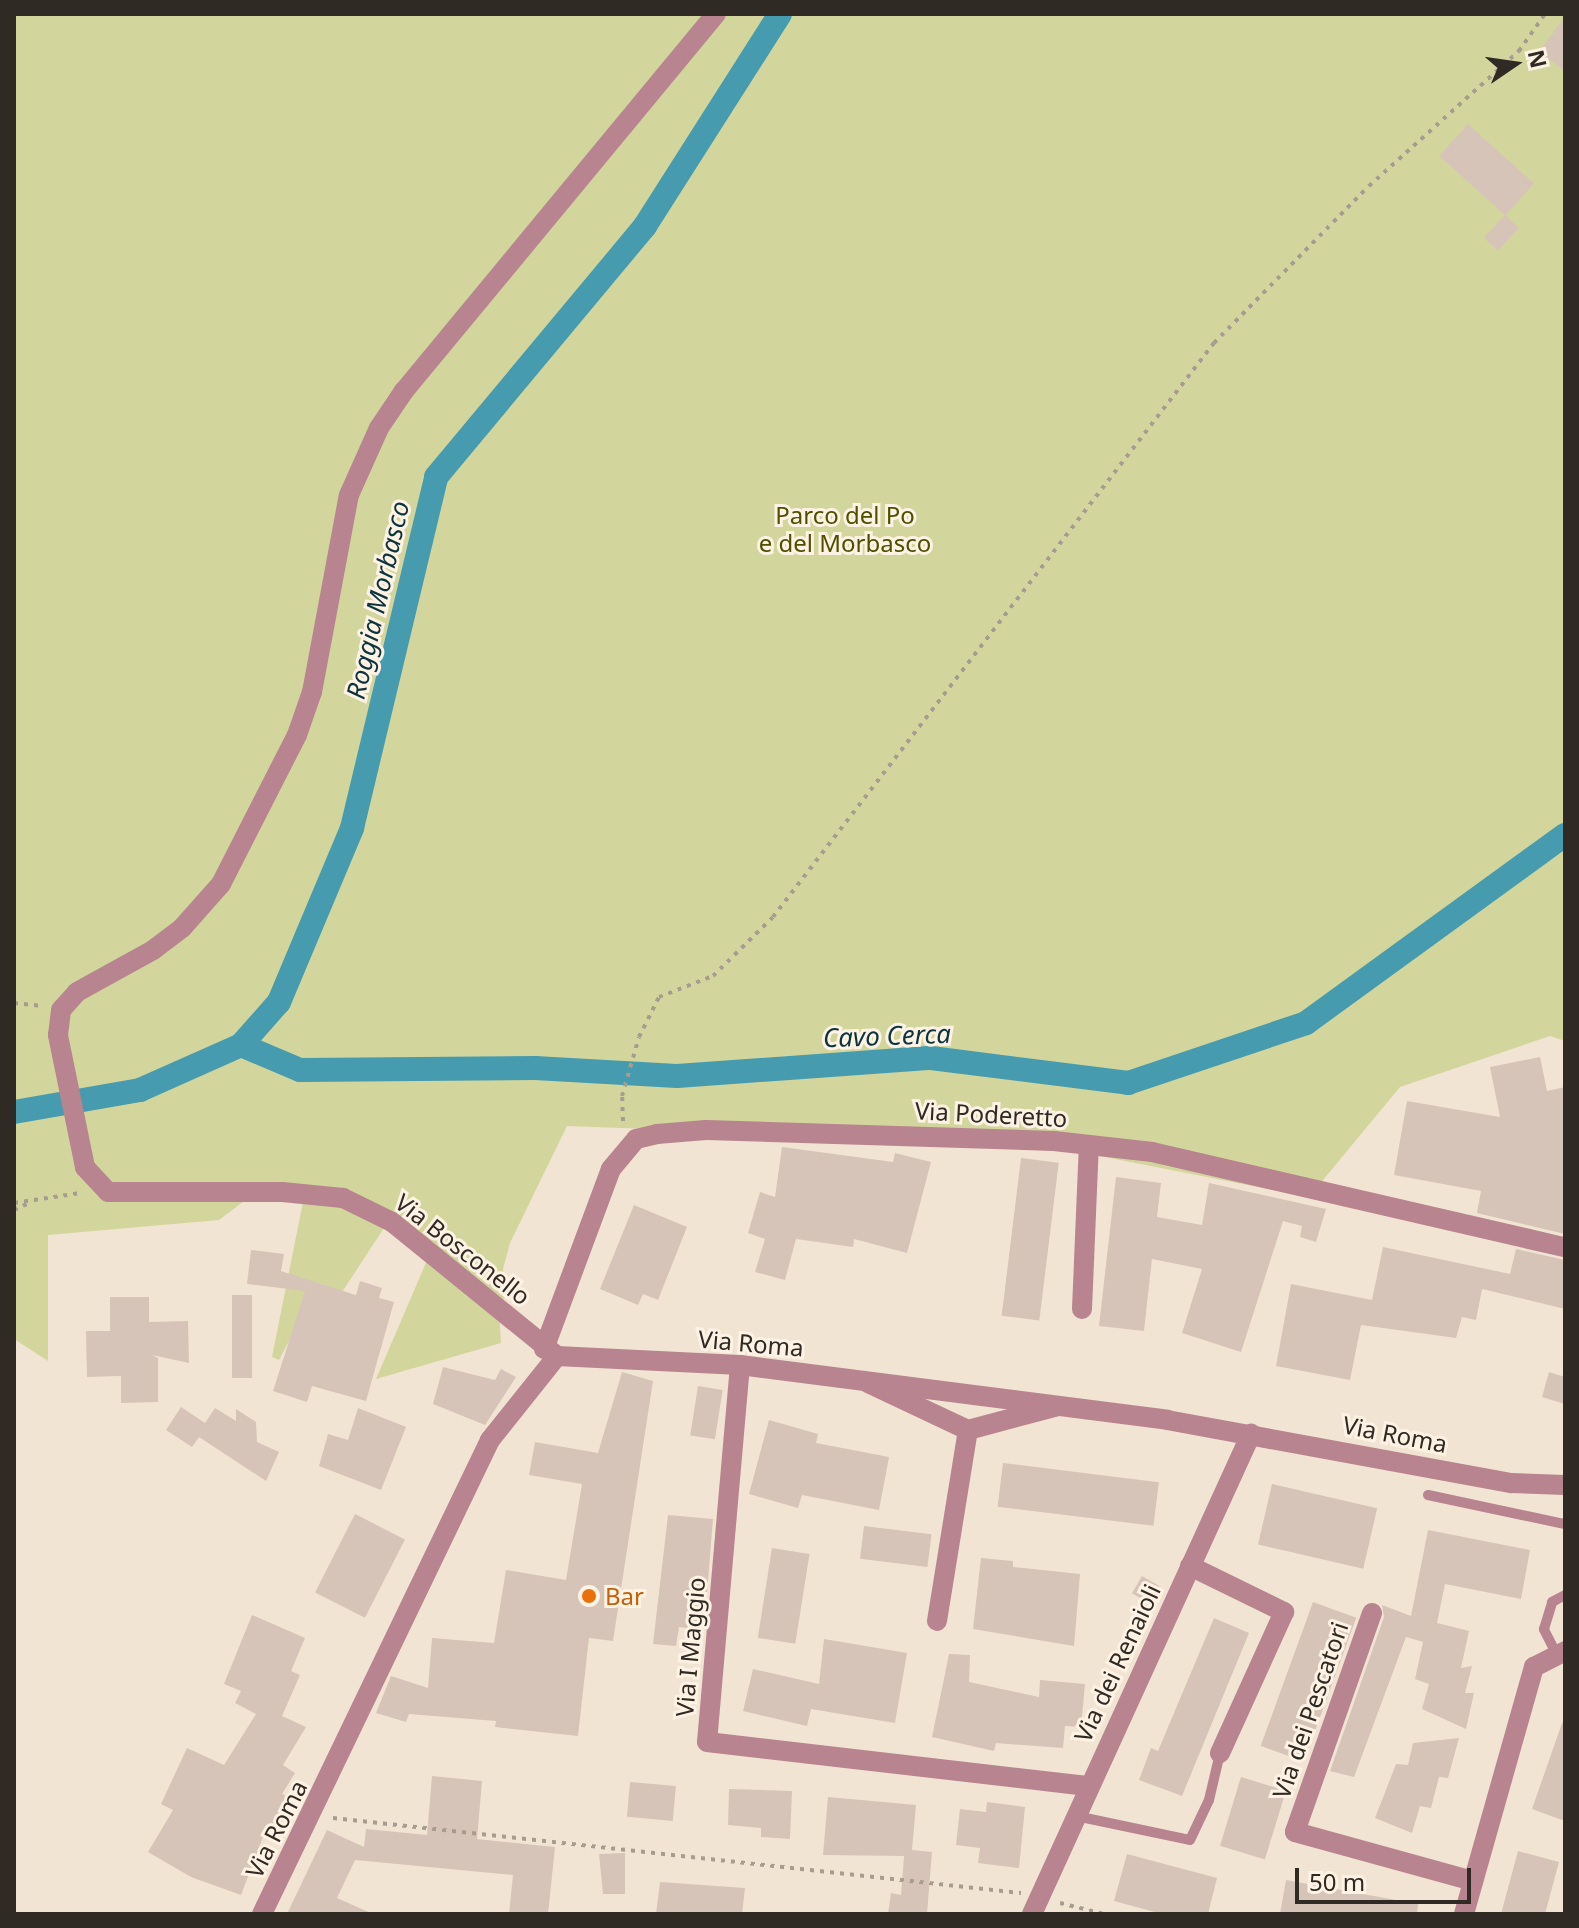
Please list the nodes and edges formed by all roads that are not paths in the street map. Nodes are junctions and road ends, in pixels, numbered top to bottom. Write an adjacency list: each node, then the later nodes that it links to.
1 (716, 14): 5 (street, Via Bosconello)
2 (1089, 1145): 3 (street, Via Poderetto); 4 (street); 5 (street, Via Poderetto)
3 (1565, 1247)
4 (1082, 1309)
5 (550, 1352): 6 (street, Via Roma); 24 (street, Via Roma)
6 (740, 1365): 7 (street, Via Roma); 20 (street, Via I Maggio)
7 (864, 1381): 8 (street, Via Roma); 9 (street)
8 (1058, 1406): 9 (street); 10 (street, Via Roma)
9 (968, 1430): 17 (street)
10 (1251, 1434): 11 (street, Via Roma); 14 (street, Via dei Renaioli)
11 (1565, 1485)
12 (1428, 1495): 13 (lane)
13 (1565, 1524)
14 (1190, 1566): 19 (street); 20 (street, Via dei Renaioli)
15 (1565, 1595): 18 (lane)
16 (1372, 1613): 22 (street, Via dei Pescatori)
17 (937, 1621)
18 (1561, 1653): 22 (street)
19 (1220, 1753): 21 (lane)
20 (1089, 1786): 21 (street, Via dei Renaioli)
21 (1076, 1816): 23 (street, Via dei Renaioli)
22 (1473, 1881): 25 (street)
23 (1036, 1906)
24 (262, 1914)
25 (1464, 1914)

